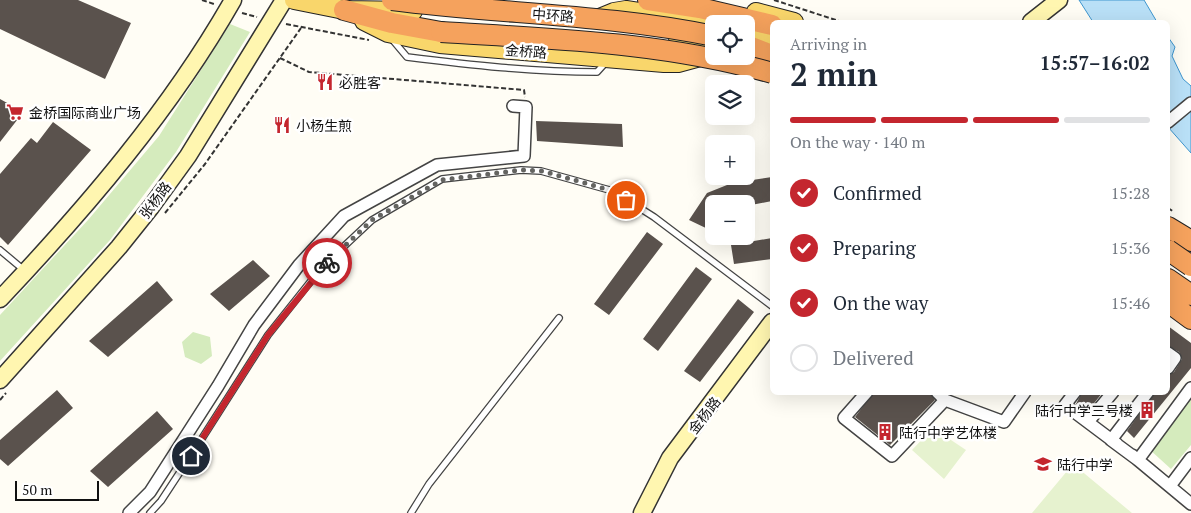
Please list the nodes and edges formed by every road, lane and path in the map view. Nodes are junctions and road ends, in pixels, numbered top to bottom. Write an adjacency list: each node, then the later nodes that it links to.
1 (233, 0): 42 (main road)
2 (284, 0): 57 (main road, 张杨路)
3 (294, 0): 9 (main road, 金桥路)
4 (392, 0): 18 (highway, 中环路, bridge)
5 (648, 0): 14 (highway)
6 (706, 0): 11 (main road)
7 (774, 0): 12 (path)
8 (1059, 0): 10 (main road)
9 (344, 10): 15 (main road, 金桥路); 26 (main road, 金桥路); 30 (highway, bridge)
10 (1036, 18)
11 (786, 20)
12 (836, 20)
13 (705, 23): 15 (main road)
14 (770, 25)
15 (581, 26): 19 (main road, 金桥路)
16 (705, 30): 19 (main road)
17 (755, 33): 20 (main road)
18 (705, 35)
19 (672, 36): 21 (main road, 金桥路)
20 (770, 37)
21 (705, 45)
22 (755, 46): 24 (highway)
23 (755, 48): 25 (highway)
24 (770, 50)
25 (770, 54)
26 (705, 55)
27 (280, 58): 33 (path)
28 (755, 58): 29 (main road)
29 (770, 62)
30 (770, 72)
31 (1191, 103): 34 (street)
32 (513, 106): 33 (street)
33 (526, 107): 71 (street)
34 (1170, 120)
35 (1170, 223): 37 (main road)
36 (1170, 228): 38 (highway)
37 (1191, 232)
38 (1191, 240)
39 (1170, 248): 41 (main road)
40 (0, 250): 42 (lane)
41 (1180, 259)
42 (26, 271): 46 (main road)
43 (1170, 280): 45 (highway)
44 (1170, 286): 47 (main road)
45 (1191, 296)
46 (0, 298)
47 (1191, 302)
48 (1170, 303): 52 (highway)
49 (770, 304): 72 (lane)
50 (1170, 311): 54 (main road)
51 (559, 318): 73 (lane)
52 (1191, 319)
53 (770, 325): 74 (main road, 金杨路)
54 (1191, 327)
55 (1170, 354): 56 (street)
56 (1170, 365)
57 (0, 380)
58 (1191, 388): 68 (street)
59 (864, 395): 64 (street)
60 (1023, 395): 64 (street)
61 (1069, 395): 65 (street)
62 (1110, 395): 65 (street)
63 (1146, 395): 66 (street)
64 (941, 396)
65 (1088, 422): 66 (street)
66 (1111, 440): 68 (street)
67 (1191, 458): 69 (street)
68 (1138, 460): 69 (street)
69 (1170, 486): 70 (street)
70 (1191, 504)
71 (129, 513)
72 (150, 513)
73 (411, 513)
74 (642, 513)

